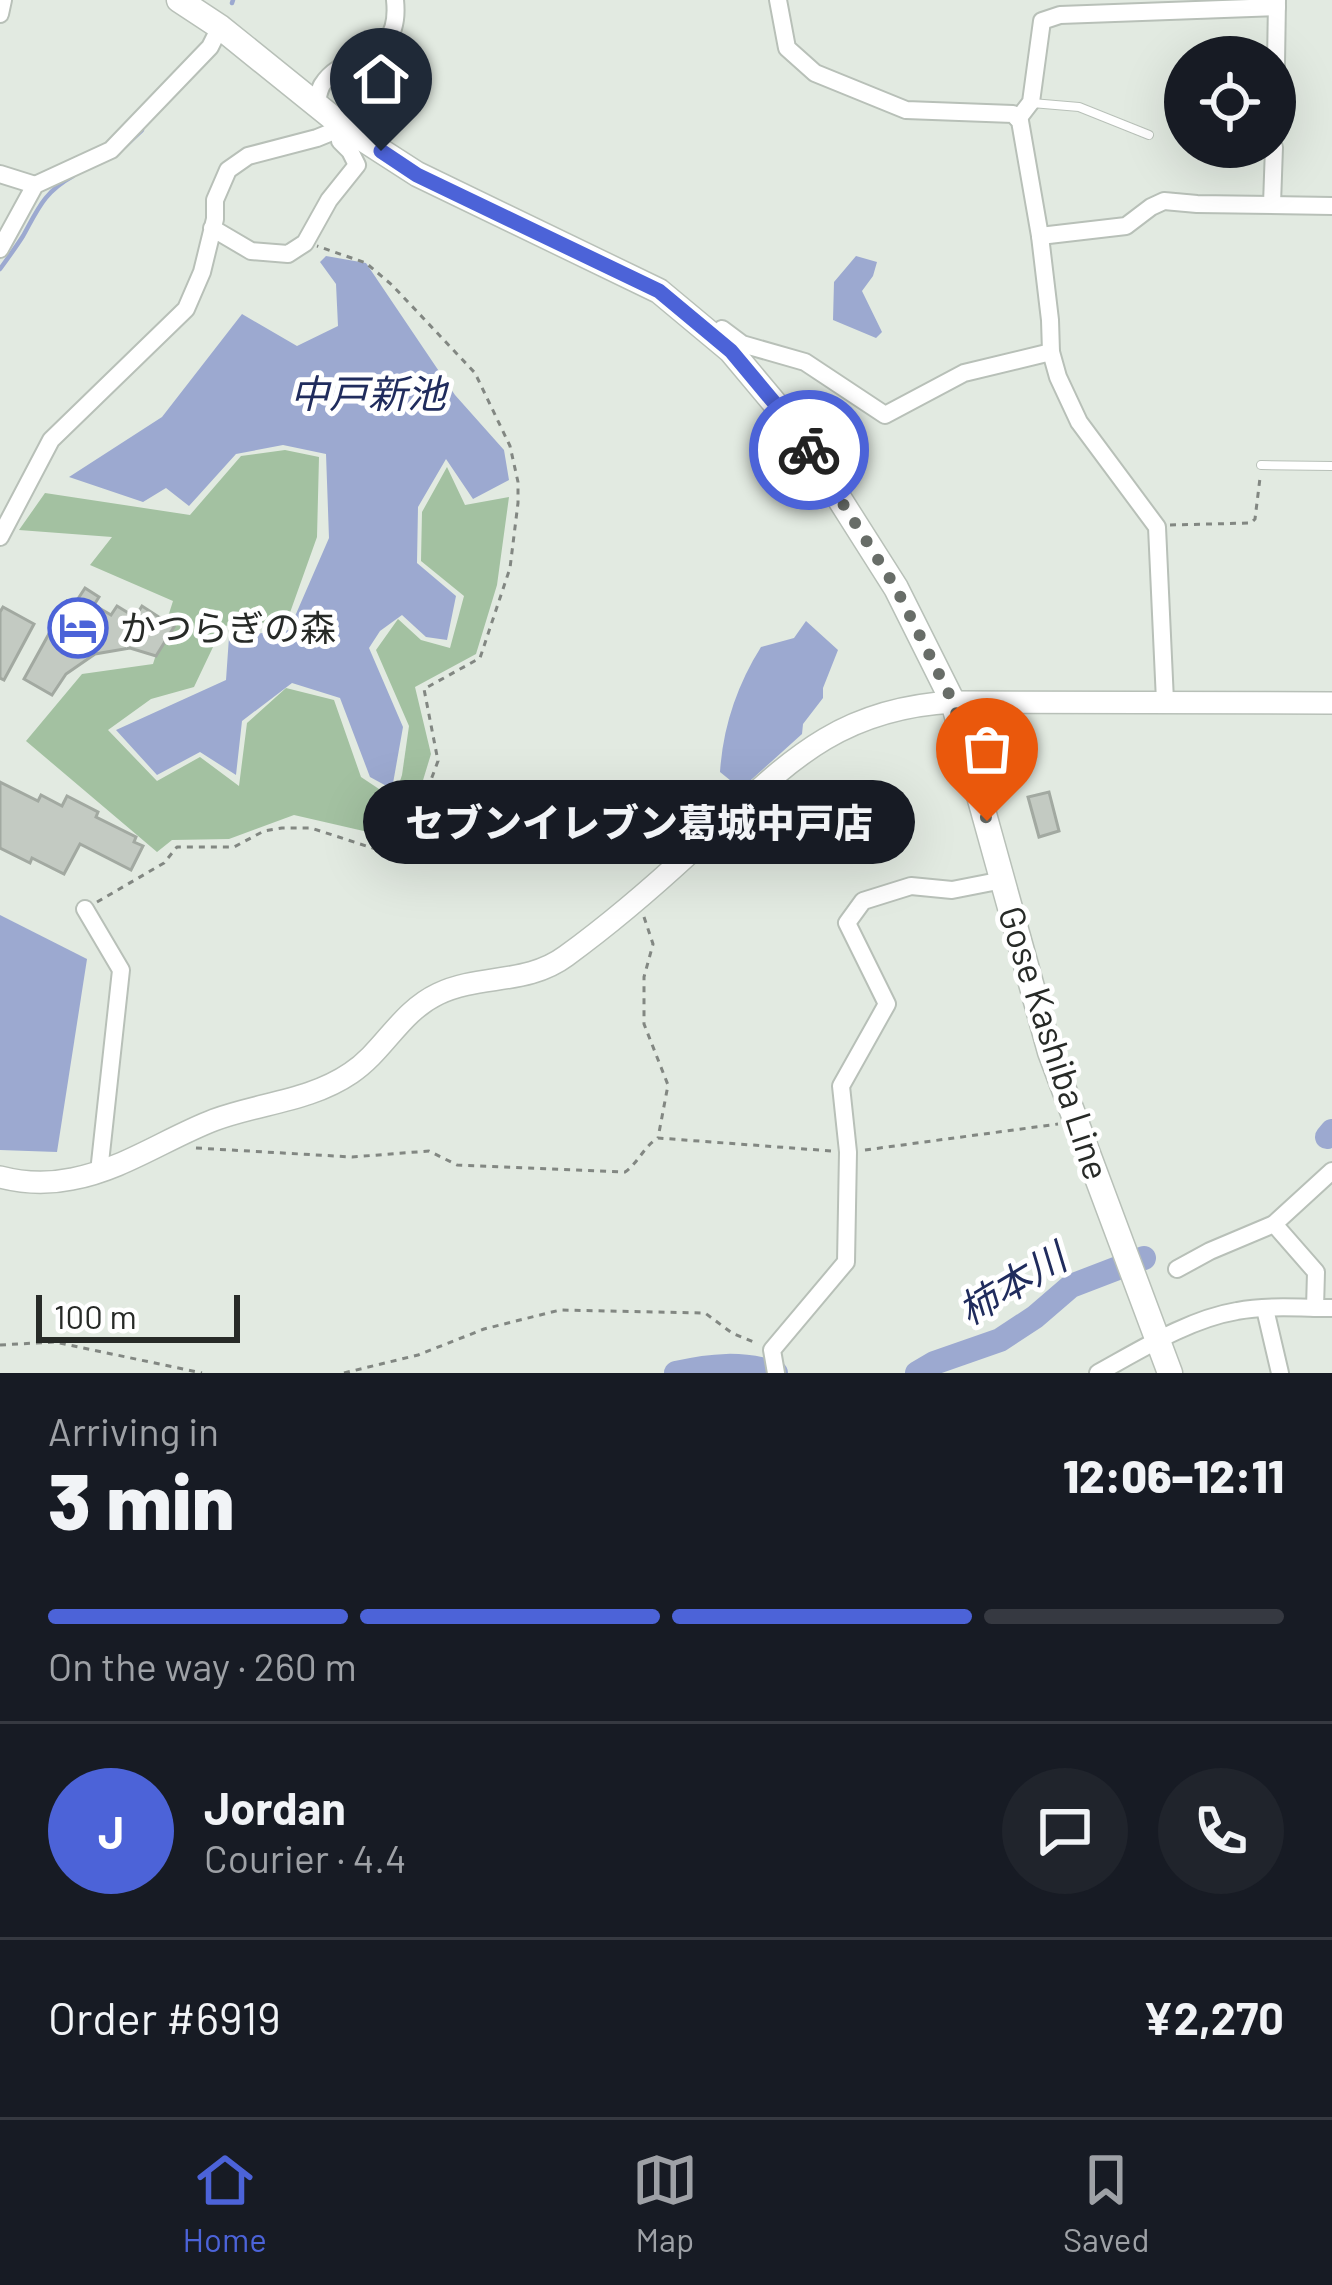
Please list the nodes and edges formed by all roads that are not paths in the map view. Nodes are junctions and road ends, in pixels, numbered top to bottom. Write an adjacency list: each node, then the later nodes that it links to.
1 (3, 0): 6 (street)
2 (179, 0): 7 (main road, Gose Kashiba Line)
3 (395, 0): 10 (street)
4 (778, 0): 11 (street)
5 (1277, 3): 8 (street); 9 (street)
6 (0, 14)
7 (220, 28): 10 (main road, Gose Kashiba Line); 16 (street)
8 (1276, 36)
9 (1030, 103): 11 (street); 13 (lane)
10 (316, 104): 12 (main road, Gose Kashiba Line)
11 (1018, 118): 20 (street)
12 (344, 127): 19 (street); 19 (street); 22 (main road, Gose Kashiba Line)
13 (1149, 136)
14 (1273, 168): 17 (street)
15 (0, 174): 16 (street)
16 (35, 185): 21 (street)
17 (1272, 204): 18 (street); 20 (street)
18 (1332, 206)
19 (212, 228): 26 (street)
20 (1040, 236): 23 (street)
21 (0, 249)
22 (742, 351): 23 (street); 28 (main road, Gose Kashiba Line)
23 (1051, 352): 27 (street)
24 (1261, 465): 25 (lane)
25 (1332, 466)
26 (0, 537)
27 (1165, 701): 28 (street); 29 (street)
28 (953, 702): 30 (main road, Gose Kashiba Line); 33 (street)
29 (1332, 703)
30 (1003, 880): 39 (main road, Gose Kashiba Line); 40 (street)
31 (85, 909): 33 (street)
32 (1332, 1171): 35 (street)
33 (99, 1172): 34 (street)
34 (0, 1177)
35 (1274, 1224): 36 (street); 37 (street)
36 (1177, 1269)
37 (1323, 1308): 38 (street)
38 (1265, 1309): 39 (street); 43 (street)
39 (1157, 1340): 41 (street); 42 (main road, Gose Kashiba Line)
40 (774, 1363)
41 (1098, 1373)
42 (1170, 1373)
43 (1280, 1373)

